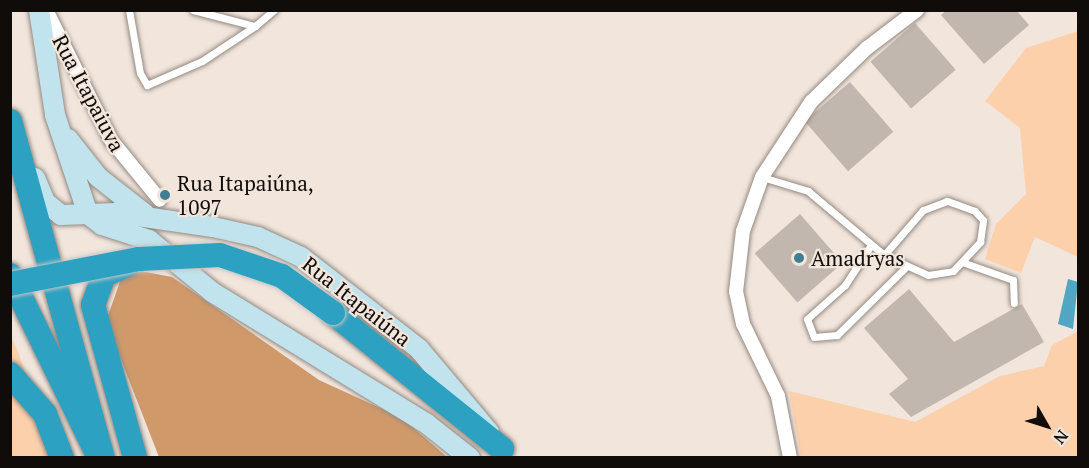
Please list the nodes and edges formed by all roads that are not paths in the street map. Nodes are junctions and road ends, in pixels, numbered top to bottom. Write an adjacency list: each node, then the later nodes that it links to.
1 (39, 10): 8 (main road)
2 (46, 10): 13 (street, Rua Itapaiuva)
3 (129, 10): 7 (lane)
4 (194, 10): 7 (lane)
5 (274, 10): 7 (lane)
6 (918, 10): 11 (street)
7 (255, 26)
8 (55, 115): 12 (main road); 16 (main road)
9 (12, 125): 10 (highway); 14 (main road)
10 (15, 166): 30 (highway)
11 (762, 177): 18 (lane); 33 (street)
12 (82, 195): 14 (main road); 15 (main road)
13 (160, 200)
14 (45, 202): 15 (main road, Rua Itapaiúna)
15 (88, 214): 16 (main road, Rua Itapaiúna); 21 (main road, Rua Itapaiúna)
16 (155, 220): 17 (main road, Rua Itapaiúna)
17 (233, 231): 25 (main road); 28 (main road, Rua Itapaiúna)
18 (871, 245): 19 (lane); 22 (lane)
19 (884, 255): 20 (lane); 22 (lane)
20 (962, 262): 22 (lane); 26 (lane)
21 (178, 268): 25 (main road, Rua Itapaiúna); 31 (highway)
22 (905, 268)
23 (10, 275): 30 (highway)
24 (10, 284): 28 (highway, bridge)
25 (212, 292): 32 (main road, Rua Itapaiúna)
26 (1014, 303)
27 (10, 374): 29 (highway)
28 (504, 453)
29 (62, 458)
30 (101, 458)
31 (135, 458)
32 (470, 458)
33 (790, 458)

